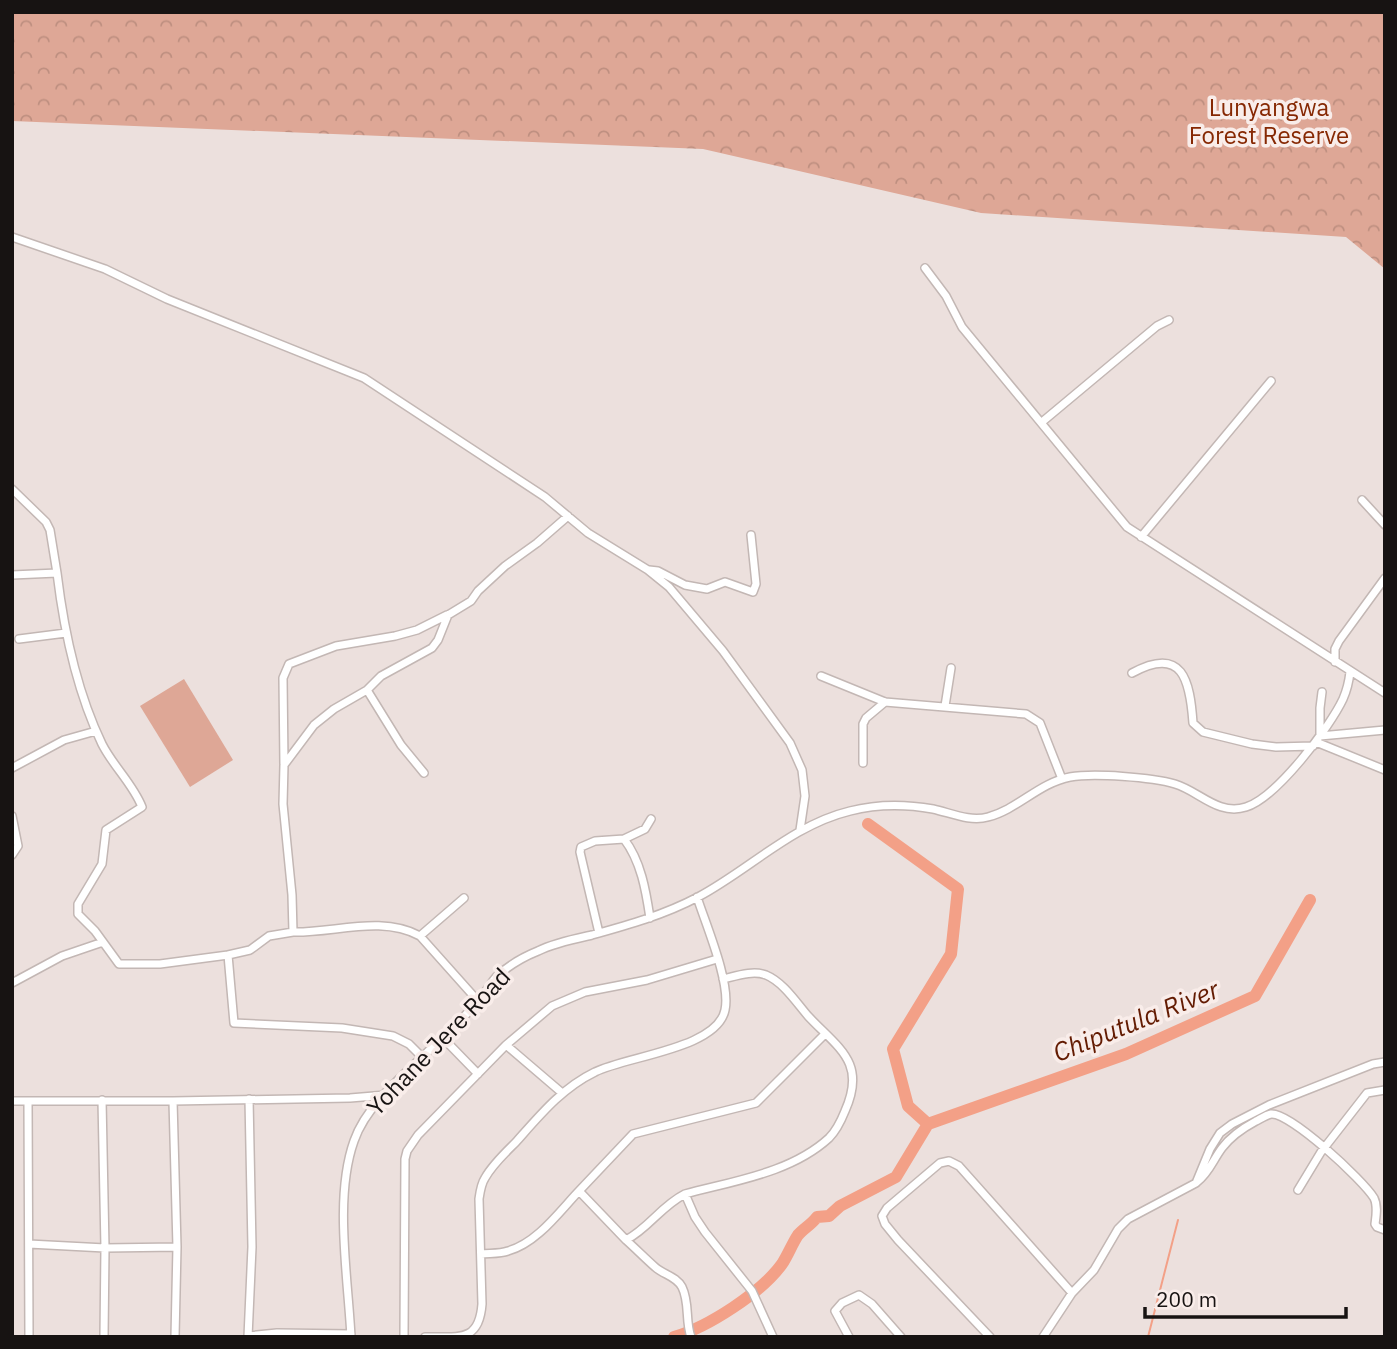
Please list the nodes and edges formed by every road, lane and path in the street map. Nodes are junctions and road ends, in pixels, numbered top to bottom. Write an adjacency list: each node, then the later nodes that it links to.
1 (12, 237): 8 (street)
2 (925, 268): 5 (street)
3 (1169, 320): 5 (street)
4 (1271, 381): 11 (street)
5 (1042, 422): 11 (street)
6 (12, 489): 13 (street)
7 (1362, 500): 9 (street)
8 (568, 516): 12 (street); 16 (street)
9 (1385, 525)
10 (751, 535): 12 (street)
11 (1141, 537): 19 (street)
12 (648, 570): 40 (street)
13 (57, 573): 14 (street); 17 (street)
14 (12, 575)
15 (1385, 578): 19 (street)
16 (448, 615): 24 (street); 33 (street)
17 (66, 633): 18 (street); 29 (street)
18 (19, 639)
19 (1335, 662): 21 (street)
20 (951, 668): 28 (street)
21 (1350, 671): 26 (street); 31 (street, Yohane Jere Road)
22 (1132, 673): 31 (street)
23 (821, 676): 27 (street)
24 (367, 690): 33 (street); 36 (street)
25 (1322, 692): 31 (street)
26 (1385, 693)
27 (885, 702): 28 (street); 32 (street)
28 (945, 706): 37 (street)
29 (96, 730): 34 (street); 49 (street)
30 (1385, 730): 31 (street)
31 (1316, 741): 35 (street); 37 (street, Yohane Jere Road)
32 (863, 763)
33 (284, 765): 46 (street)
34 (12, 768)
35 (1385, 770)
36 (424, 773)
37 (1062, 779): 40 (street, Yohane Jere Road)
38 (12, 816): 42 (street)
39 (651, 819): 41 (street)
40 (800, 830): 43 (street, Yohane Jere Road)
41 (625, 839): 45 (street); 47 (street)
42 (12, 855)
43 (697, 897): 45 (street, Yohane Jere Road); 51 (street)
44 (464, 898): 48 (street)
45 (650, 918): 47 (street, Yohane Jere Road)
46 (293, 932): 48 (street); 50 (street)
47 (599, 933): 54 (street, Yohane Jere Road)
48 (420, 936): 54 (street)
49 (103, 942): 50 (street); 53 (street)
50 (228, 955): 58 (street)
51 (717, 959): 52 (street); 57 (street)
52 (723, 979): 55 (street); 62 (street)
53 (12, 983)
54 (478, 1001): 56 (street, Yohane Jere Road)
55 (825, 1034): 72 (street); 73 (street)
56 (443, 1038): 58 (street, Yohane Jere Road); 60 (street)
57 (506, 1045): 60 (street); 62 (street)
58 (423, 1058): 63 (street, Yohane Jere Road)
59 (1385, 1062): 70 (street)
60 (478, 1074): 87 (street)
61 (1385, 1090): 69 (street)
62 (561, 1092): 80 (street)
63 (386, 1095): 65 (street); 82 (street, Yohane Jere Road)
64 (102, 1100): 67 (street); 68 (street); 79 (street)
65 (248, 1100): 68 (street); 86 (street)
66 (12, 1101): 67 (street)
67 (28, 1101): 77 (street)
68 (173, 1101): 78 (street)
69 (1325, 1147): 70 (street); 71 (street); 74 (street)
70 (1196, 1182): 81 (street)
71 (1298, 1190)
72 (579, 1191): 76 (street); 80 (street)
73 (685, 1194): 76 (street); 90 (street)
74 (1381, 1216): 75 (street)
75 (1385, 1230)
76 (626, 1240): 89 (street)
77 (29, 1244): 79 (street); 83 (street)
78 (177, 1247): 79 (street); 85 (street)
79 (106, 1248): 84 (street)
80 (481, 1254): 88 (street)
81 (1072, 1293): 93 (street); 94 (street)
82 (351, 1335): 86 (street)
83 (29, 1337)
84 (104, 1337)
85 (175, 1337)
86 (248, 1337)
87 (404, 1337)
88 (425, 1337)
89 (691, 1337)
90 (773, 1337)
91 (849, 1337): 92 (street)
92 (901, 1337)
93 (990, 1337)
94 (1043, 1337)

